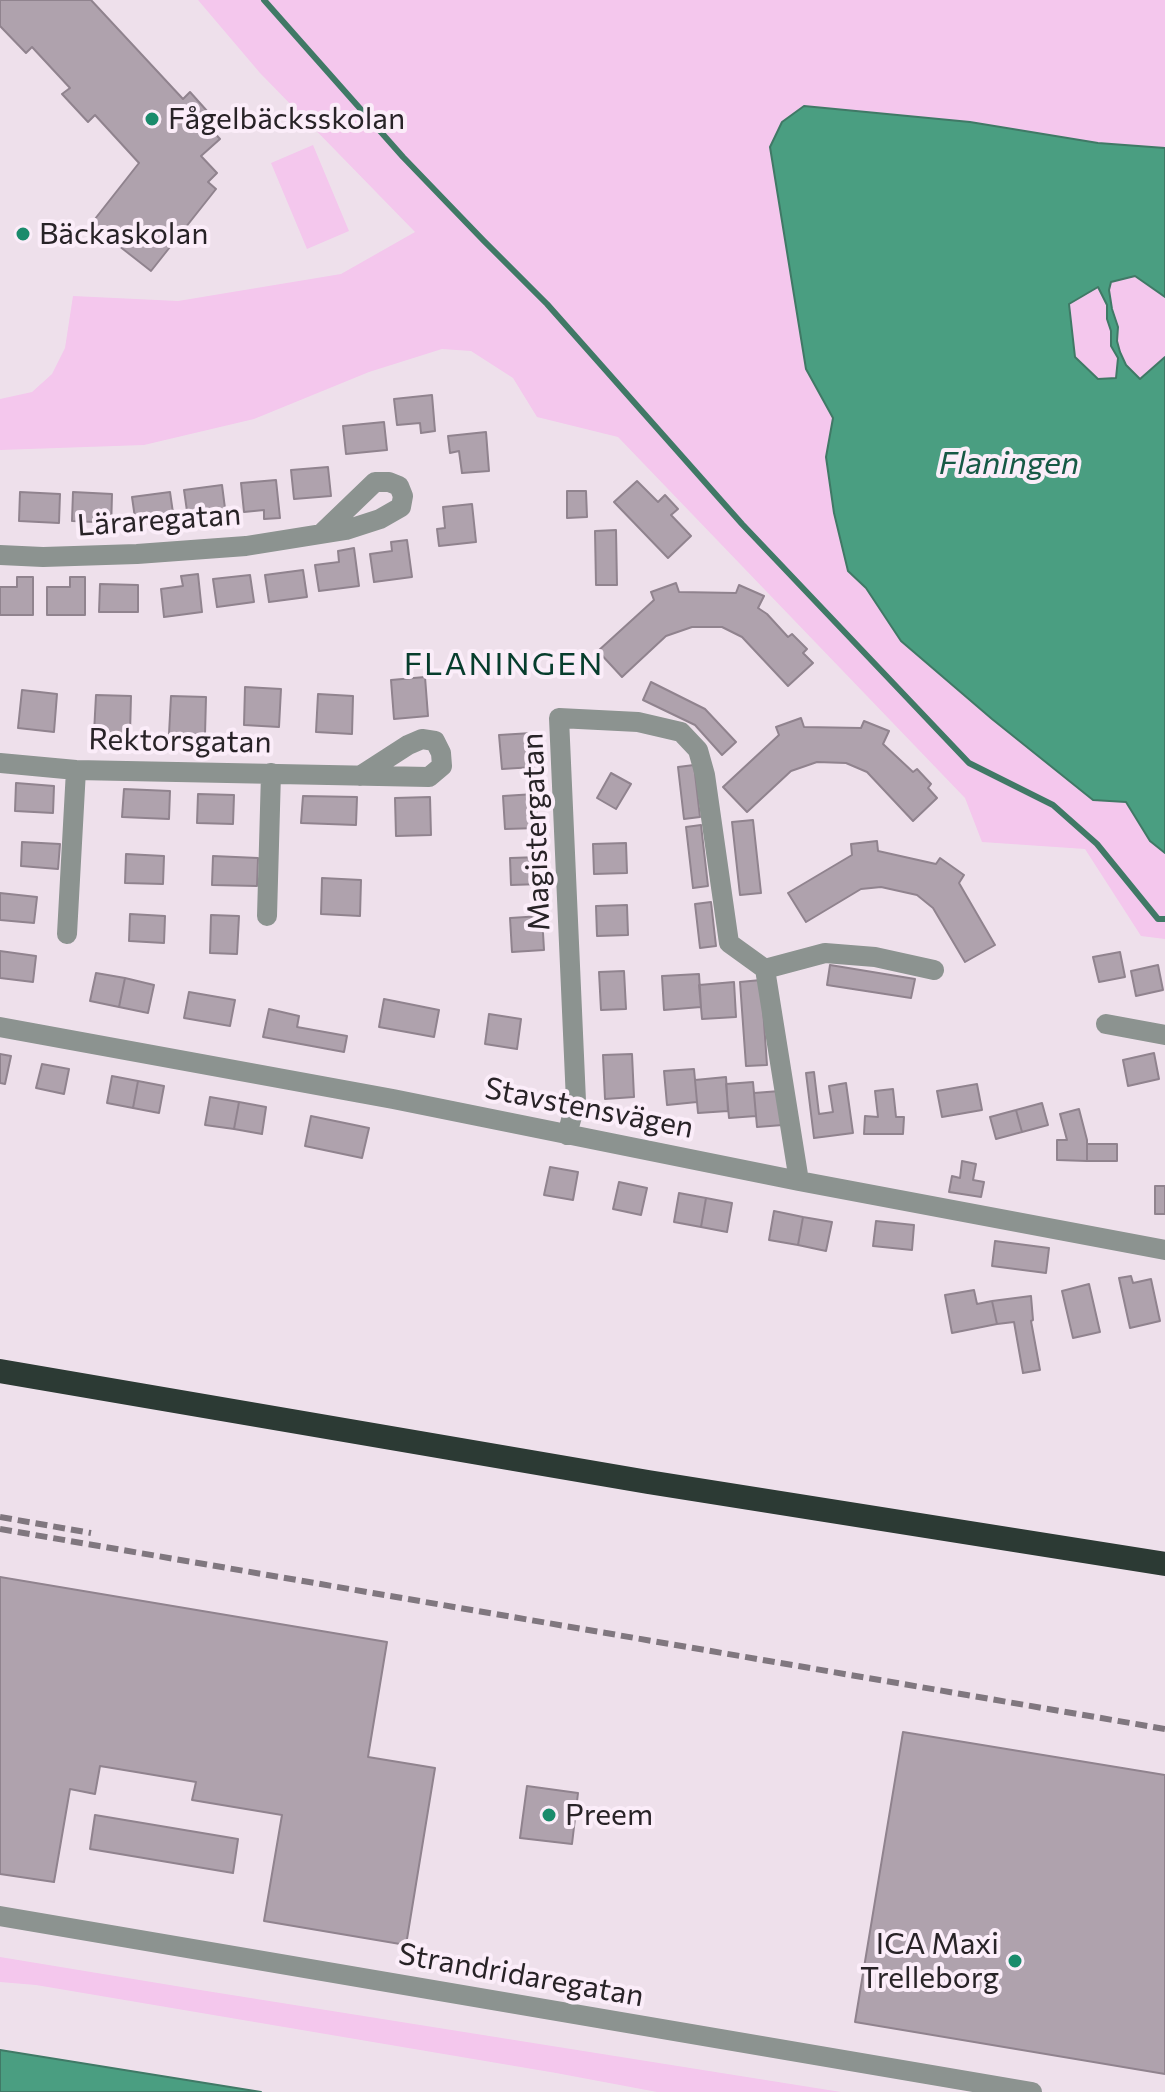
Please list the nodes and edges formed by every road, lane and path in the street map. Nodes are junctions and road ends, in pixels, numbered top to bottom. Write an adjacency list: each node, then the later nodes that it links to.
1 (322, 533): 2 (street, Läraregatan)
2 (0, 555)
3 (0, 763): 4 (street, Rektorsgatan)
4 (76, 770): 5 (street, Rektorsgatan); 8 (street)
5 (271, 773): 6 (street, Rektorsgatan); 7 (street)
6 (360, 776)
7 (267, 916)
8 (67, 934)
9 (765, 969): 10 (street); 14 (street, Magistergatan); 15 (street)
10 (934, 970)
11 (1106, 1024): 13 (street)
12 (0, 1027): 14 (street, Stavstensvägen)
13 (1165, 1035)
14 (567, 1135): 15 (street, Stavstensvägen)
15 (799, 1181): 16 (street, Stavstensvägen)
16 (1165, 1250)
17 (0, 1371): 18 (highway)
18 (1165, 1564)
19 (0, 1916): 20 (street, Strandridaregatan)
20 (1032, 2092)

